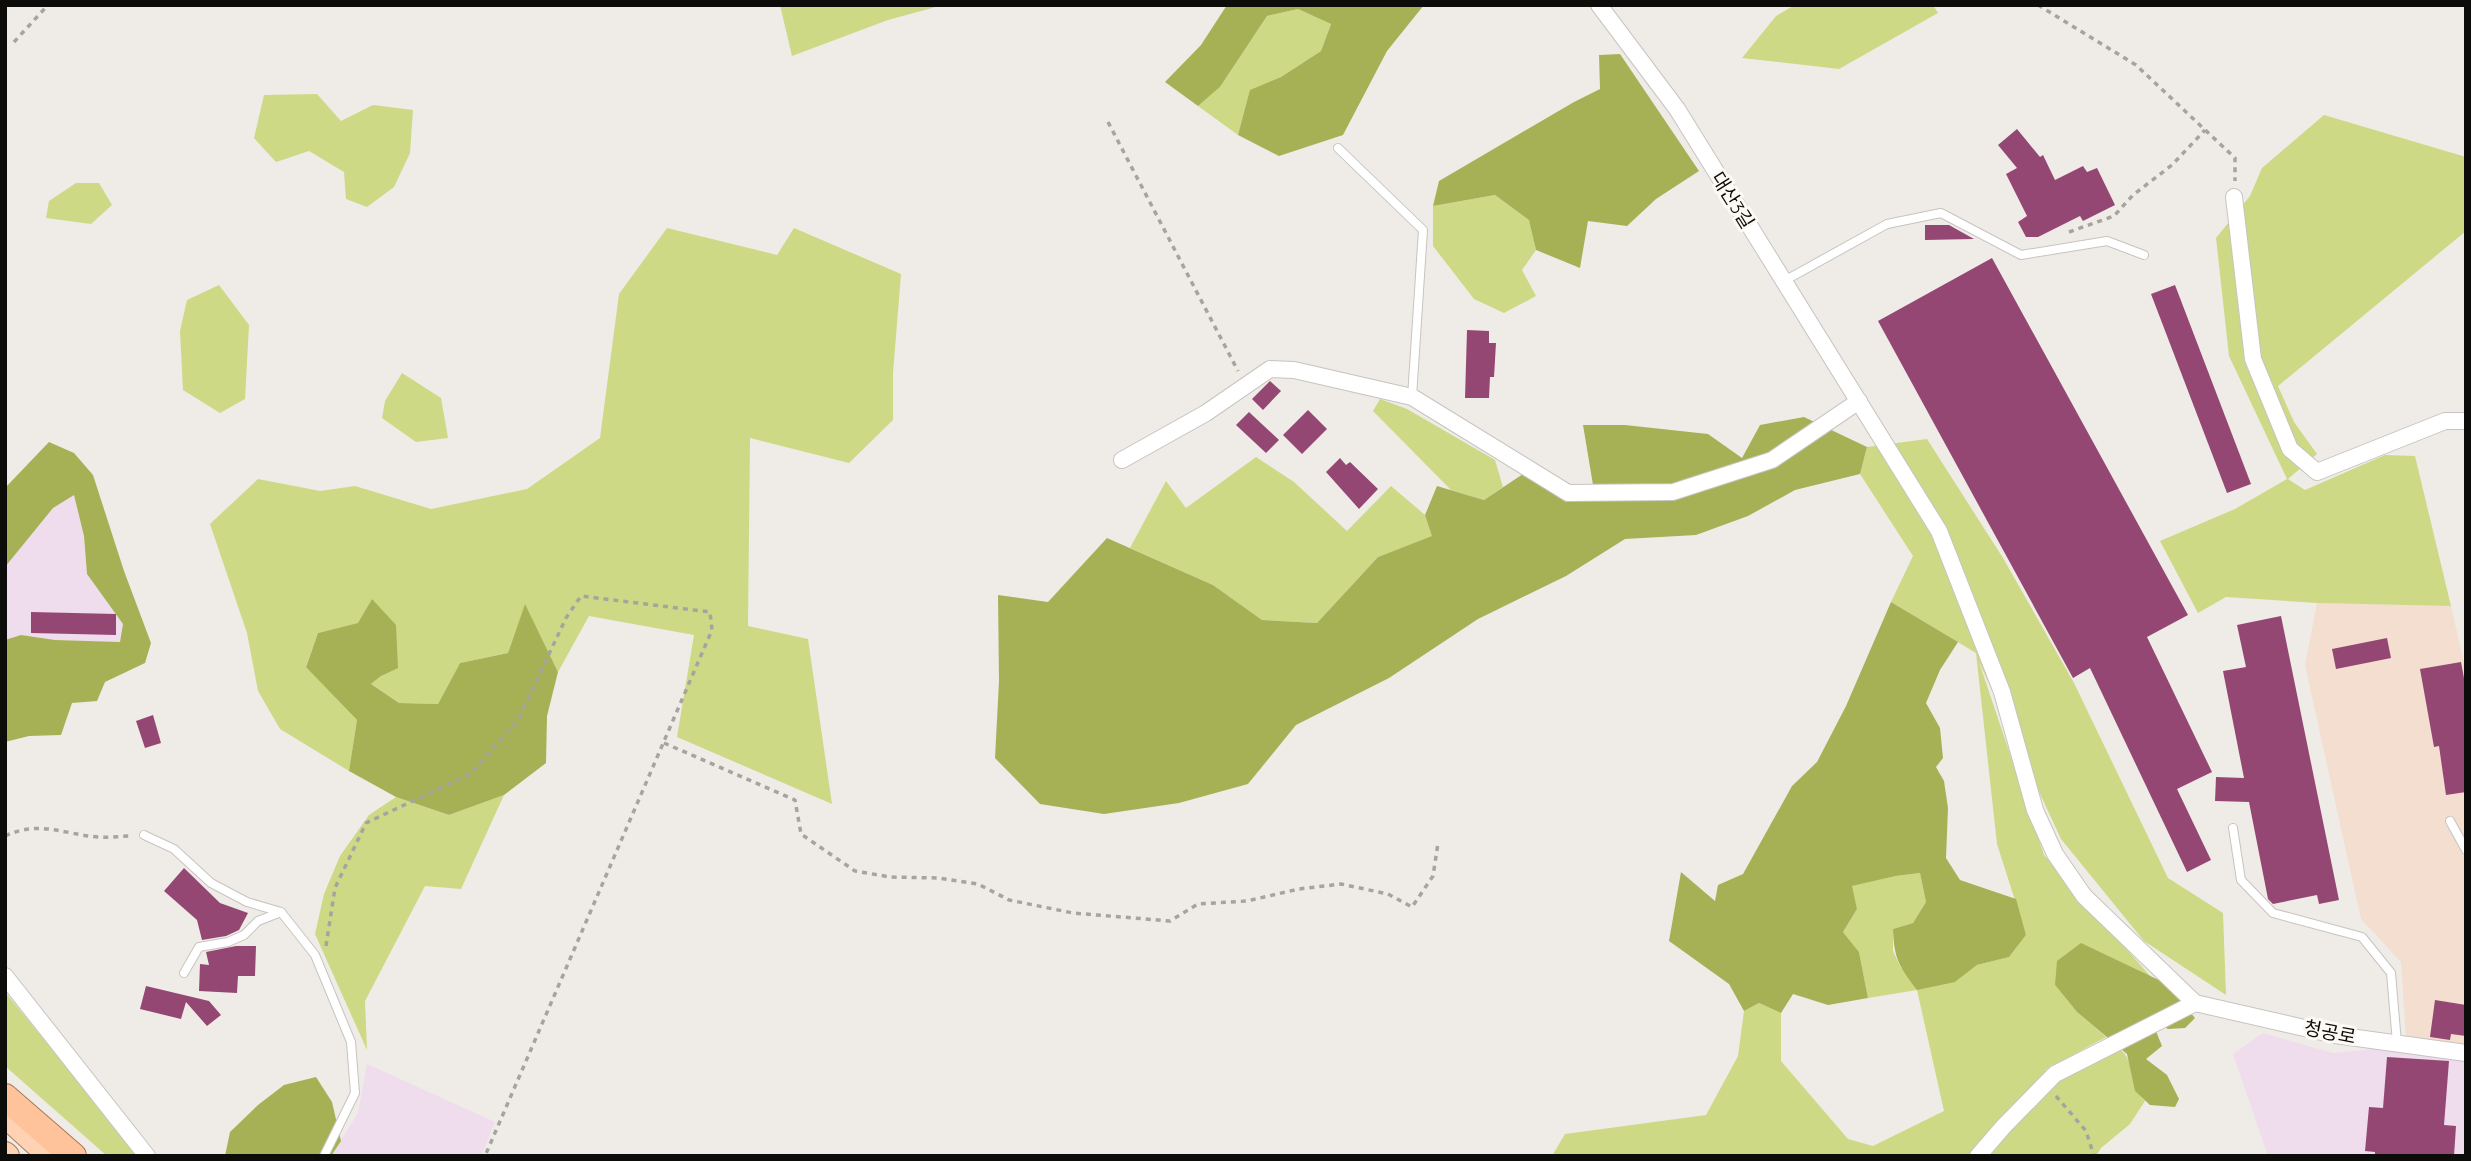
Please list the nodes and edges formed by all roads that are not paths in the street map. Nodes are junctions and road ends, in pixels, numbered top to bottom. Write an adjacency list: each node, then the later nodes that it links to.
1 (1598, 5): 5 (street, 대산3길)
2 (1338, 148): 6 (lane)
3 (2234, 197): 8 (street)
4 (2144, 255): 5 (lane)
5 (1784, 281): 7 (street, 대산3길)
6 (1412, 397): 7 (street); 9 (street)
7 (1858, 401): 17 (street, 대산3길)
8 (2466, 421)
9 (1122, 460)
10 (2450, 821): 13 (lane)
11 (2233, 828): 18 (lane)
12 (144, 835): 14 (lane)
13 (2466, 850)
14 (281, 912): 15 (lane); 25 (lane)
15 (184, 973)
16 (5, 976): 24 (street)
17 (2195, 1003): 18 (street, 청공로); 26 (street)
18 (2397, 1043): 19 (street, 청공로)
19 (2466, 1053)
20 (5, 1097): 23 (highway)
21 (5, 1115): 22 (main road)
22 (50, 1156)
23 (73, 1156)
24 (147, 1156)
25 (324, 1156)
26 (1978, 1156)

